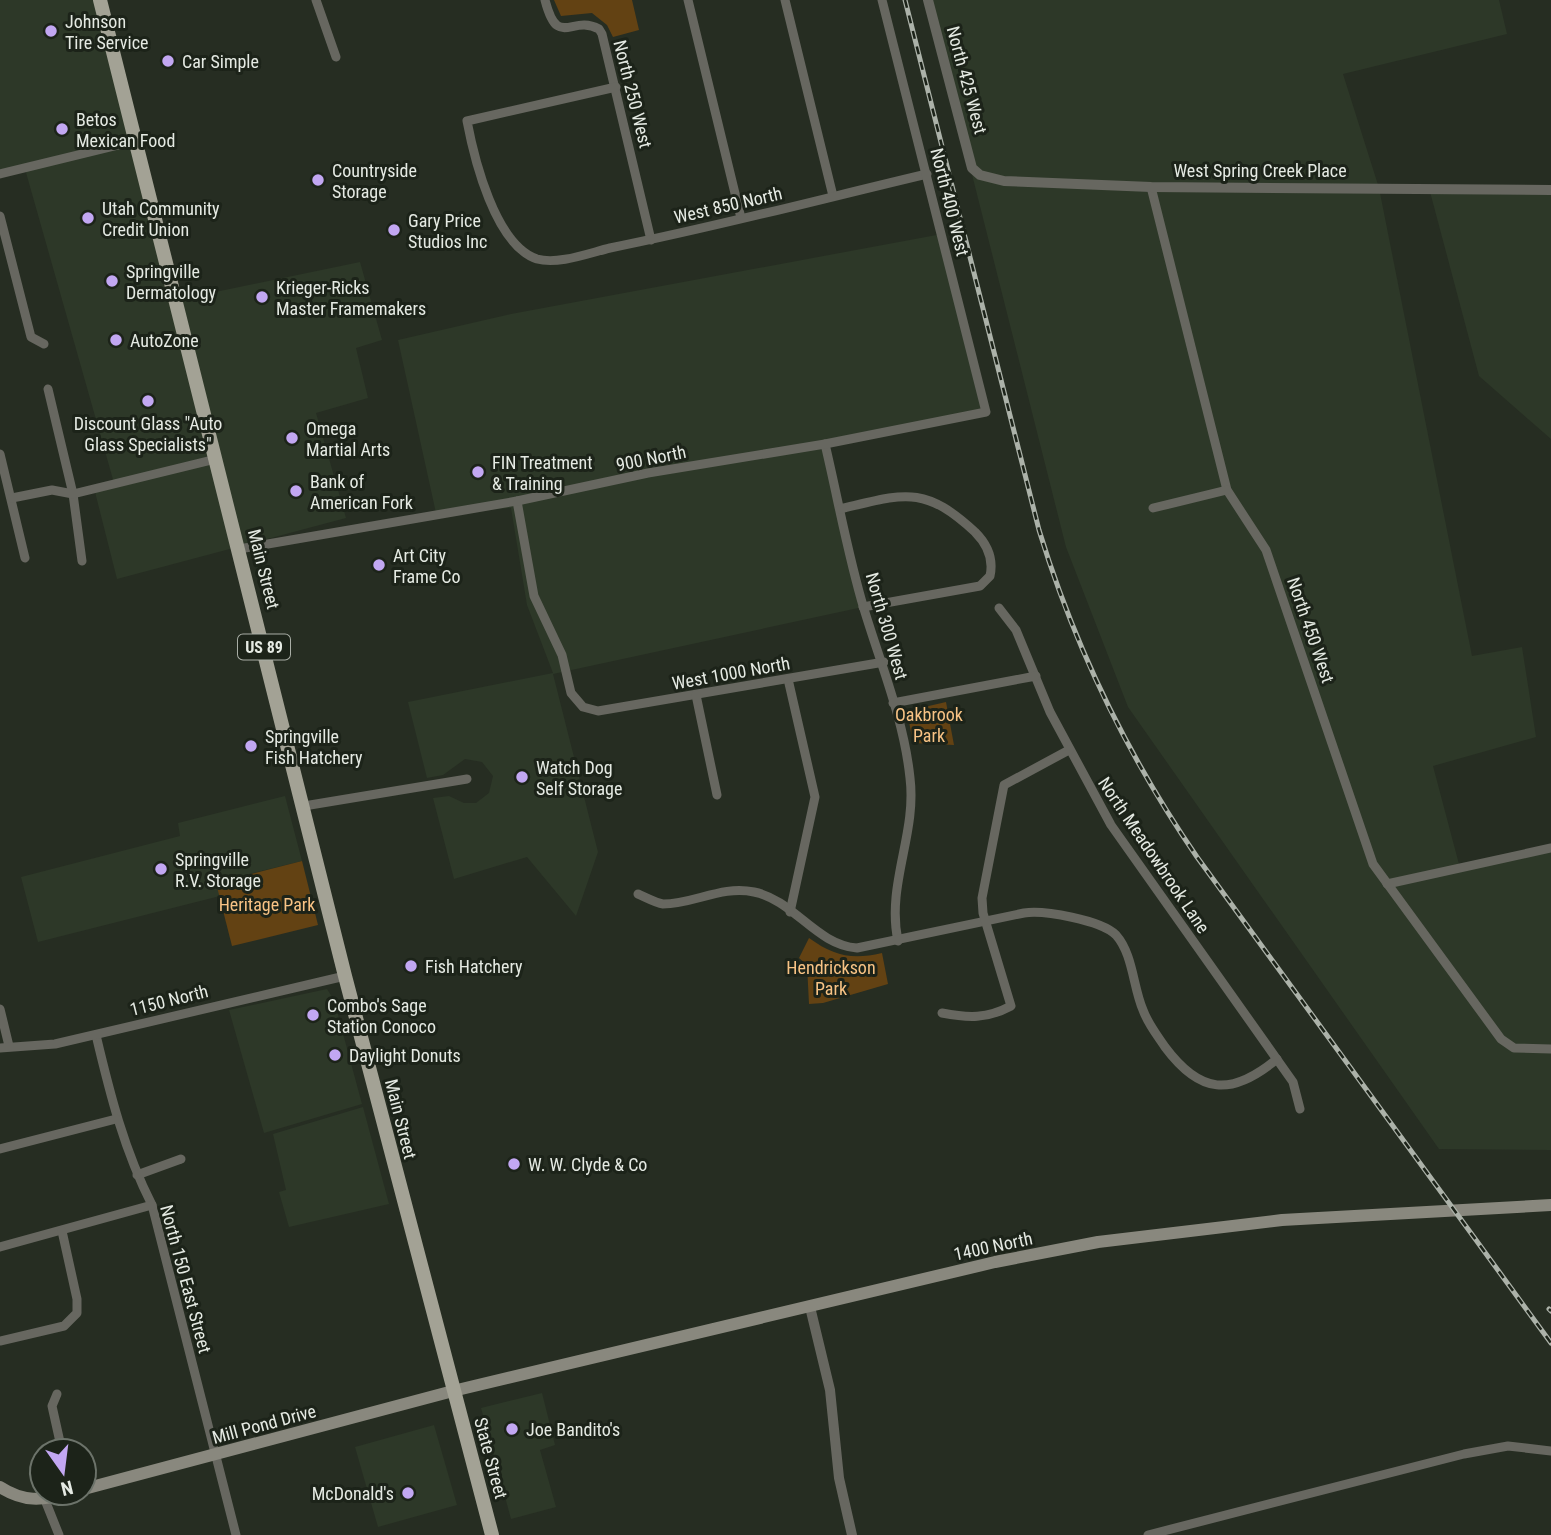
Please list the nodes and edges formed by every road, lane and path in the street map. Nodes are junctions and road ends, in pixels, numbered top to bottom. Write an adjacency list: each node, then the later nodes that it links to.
1 (100, 0): 10 (main road, Main Street / US 89)
2 (316, 0): 8 (street)
3 (545, 0): 9 (street, North 250 West)
4 (688, 0): 18 (street)
5 (785, 0): 16 (street)
6 (882, 0): 13 (street, North 400 West)
7 (928, 0): 11 (street, North 425 West)
8 (336, 57)
9 (616, 87): 19 (street, North 250 West); 19 (street, West 850 North)
10 (135, 141): 12 (street); 25 (main road, Main Street / US 89)
11 (972, 168): 14 (street, West Spring Creek Place)
12 (0, 174)
13 (927, 174): 16 (street, West 850 North); 22 (street, North 400 West)
14 (1151, 187): 15 (street, West Spring Creek Place); 26 (street, North 450 West)
15 (1551, 190)
16 (833, 196): 18 (street, West 850 North)
17 (0, 216): 20 (street)
18 (741, 218): 19 (street, West 850 North)
19 (651, 240)
20 (44, 344)
21 (48, 389): 27 (street)
22 (986, 412): 23 (street, 900 North)
23 (825, 444): 29 (street, 900 North); 31 (street, North 300 West)
24 (0, 454): 28 (street)
25 (216, 459): 27 (street); 32 (main road, Main Street / US 89)
26 (1227, 490): 30 (street); 47 (street, North 450 West)
27 (73, 494): 28 (street); 34 (street)
28 (12, 498): 33 (street)
29 (517, 501): 32 (street, 900 North); 40 (street, West 1000 North)
30 (1153, 508)
31 (841, 509): 35 (street, North 300 West); 35 (street)
32 (239, 549): 45 (main road, Main Street / US 89)
33 (25, 558)
34 (82, 561)
35 (863, 607): 37 (street, North 300 West)
36 (999, 608): 38 (street, North Meadowbrook Lane)
37 (884, 662): 39 (street, West 1000 North); 41 (street, North 300 West)
38 (1036, 676): 41 (street); 42 (street, North Meadowbrook Lane)
39 (788, 679): 40 (street, West 1000 North); 49 (street)
40 (696, 695): 44 (street)
41 (893, 703): 51 (street, North 300 West)
42 (1069, 750): 50 (street); 58 (street, North Meadowbrook Lane)
43 (467, 779): 45 (street)
44 (717, 795)
45 (304, 806): 52 (main road, Main Street / US 89)
46 (1551, 848): 47 (street)
47 (1387, 884): 57 (street, North 450 West)
48 (638, 894): 49 (street)
49 (790, 912): 51 (street)
50 (986, 923): 51 (street); 54 (street); 58 (street)
51 (898, 941)
52 (345, 976): 55 (street, 1150 North); 70 (main road, Main Street / US 89)
53 (0, 1009): 56 (street)
54 (942, 1013)
55 (96, 1035): 56 (street, 1150 North); 60 (street, North 150 East Street)
56 (4, 1047)
57 (1551, 1049)
58 (1277, 1059): 59 (street, North Meadowbrook Lane)
59 (1300, 1109)
60 (116, 1119): 61 (street); 63 (street, North 150 East Street)
61 (0, 1149)
62 (181, 1159): 63 (street)
63 (137, 1175): 64 (street, North 150 East Street)
64 (152, 1205): 66 (street); 74 (street, North 150 East Street)
65 (1551, 1205): 68 (main road, 1400 North)
66 (62, 1231): 67 (street); 69 (street)
67 (0, 1247)
68 (810, 1307): 70 (main road, 1400 North); 82 (street)
69 (0, 1341)
70 (453, 1391): 74 (main road, Mill Pond Drive); 81 (main road, State Street / US 89)
71 (57, 1394): 72 (street)
72 (59, 1437)
73 (1551, 1451): 83 (street)
74 (215, 1455): 75 (main road, Mill Pond Drive); 80 (street, North 150 East Street)
75 (98, 1485)
76 (0, 1487): 77 (main road)
77 (28, 1498)
78 (48, 1507): 79 (street)
79 (59, 1535)
80 (236, 1535)
81 (492, 1535)
82 (852, 1535)
83 (1148, 1535)

